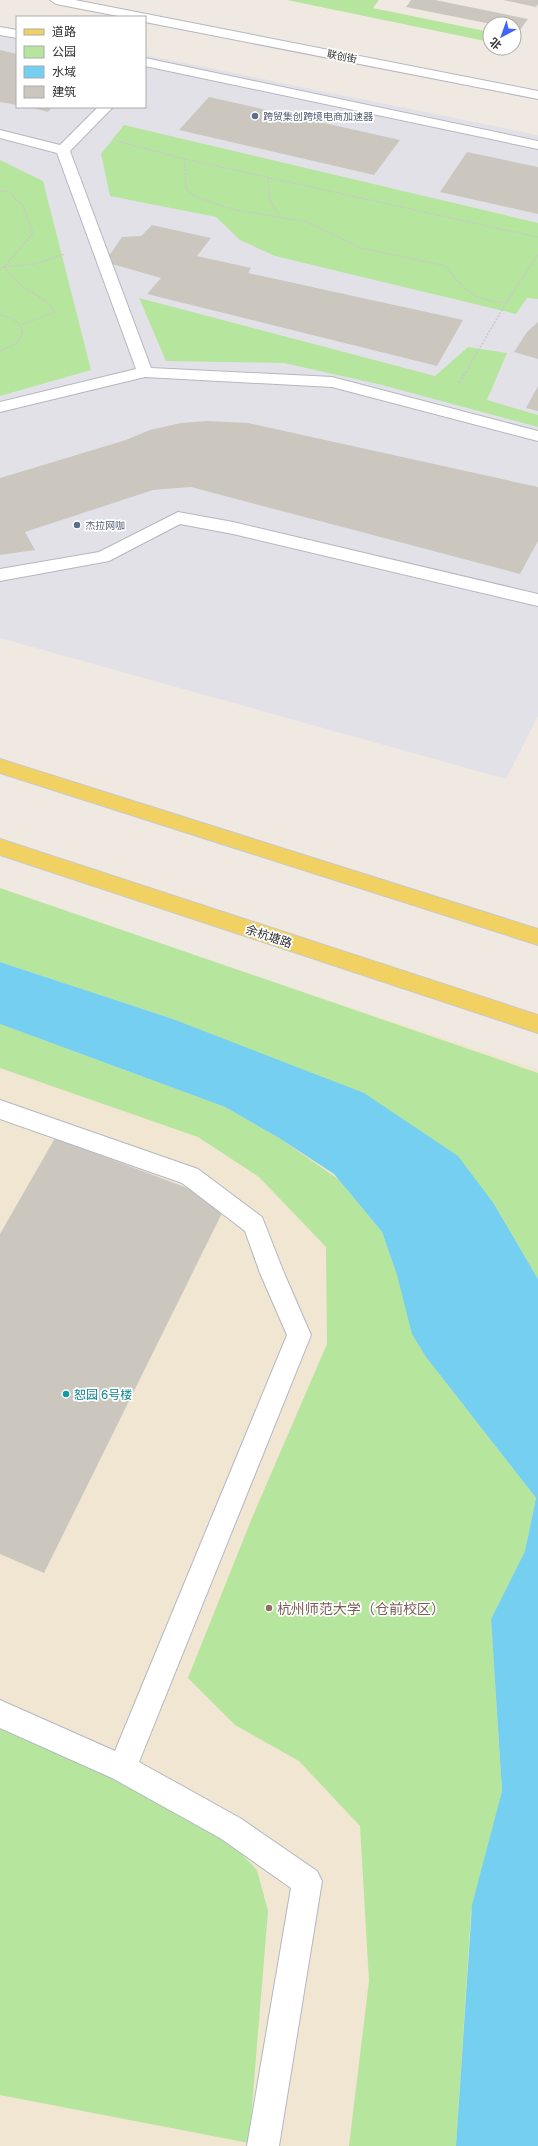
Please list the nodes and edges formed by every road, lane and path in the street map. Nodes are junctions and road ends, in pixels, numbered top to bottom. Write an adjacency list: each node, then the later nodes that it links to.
1 (56, 0): 2 (street)
2 (137, 16)
3 (146, 18): 7 (street, 联创街)
4 (0, 31): 5 (street)
5 (16, 34)
6 (147, 64): 11 (street)
7 (538, 95)
8 (105, 108): 9 (street)
9 (82, 131): 12 (street); 13 (path)
10 (0, 134): 12 (street)
11 (538, 145)
12 (63, 150): 18 (street)
13 (185, 159): 14 (path); 16 (path)
14 (268, 177): 16 (path); 17 (path)
15 (0, 191): 20 (path)
16 (280, 217): 22 (path)
17 (538, 237)
18 (100, 251): 20 (path); 26 (street)
19 (538, 254): 22 (path)
20 (4, 267): 21 (path); 24 (path)
21 (0, 268)
22 (506, 303): 28 (path)
23 (0, 315): 24 (path)
24 (21, 326): 25 (path)
25 (0, 352)
26 (145, 372): 27 (street); 28 (street)
27 (0, 407)
28 (442, 411): 29 (street)
29 (538, 436)
30 (0, 575): 31 (street)
31 (538, 600)
32 (0, 766): 34 (main road)
33 (0, 847): 35 (main road, 余杭塘路)
34 (538, 937)
35 (538, 1024)
36 (0, 1109): 38 (street)
37 (0, 1714): 38 (street)
38 (122, 1768): 39 (street)
39 (263, 2146)

